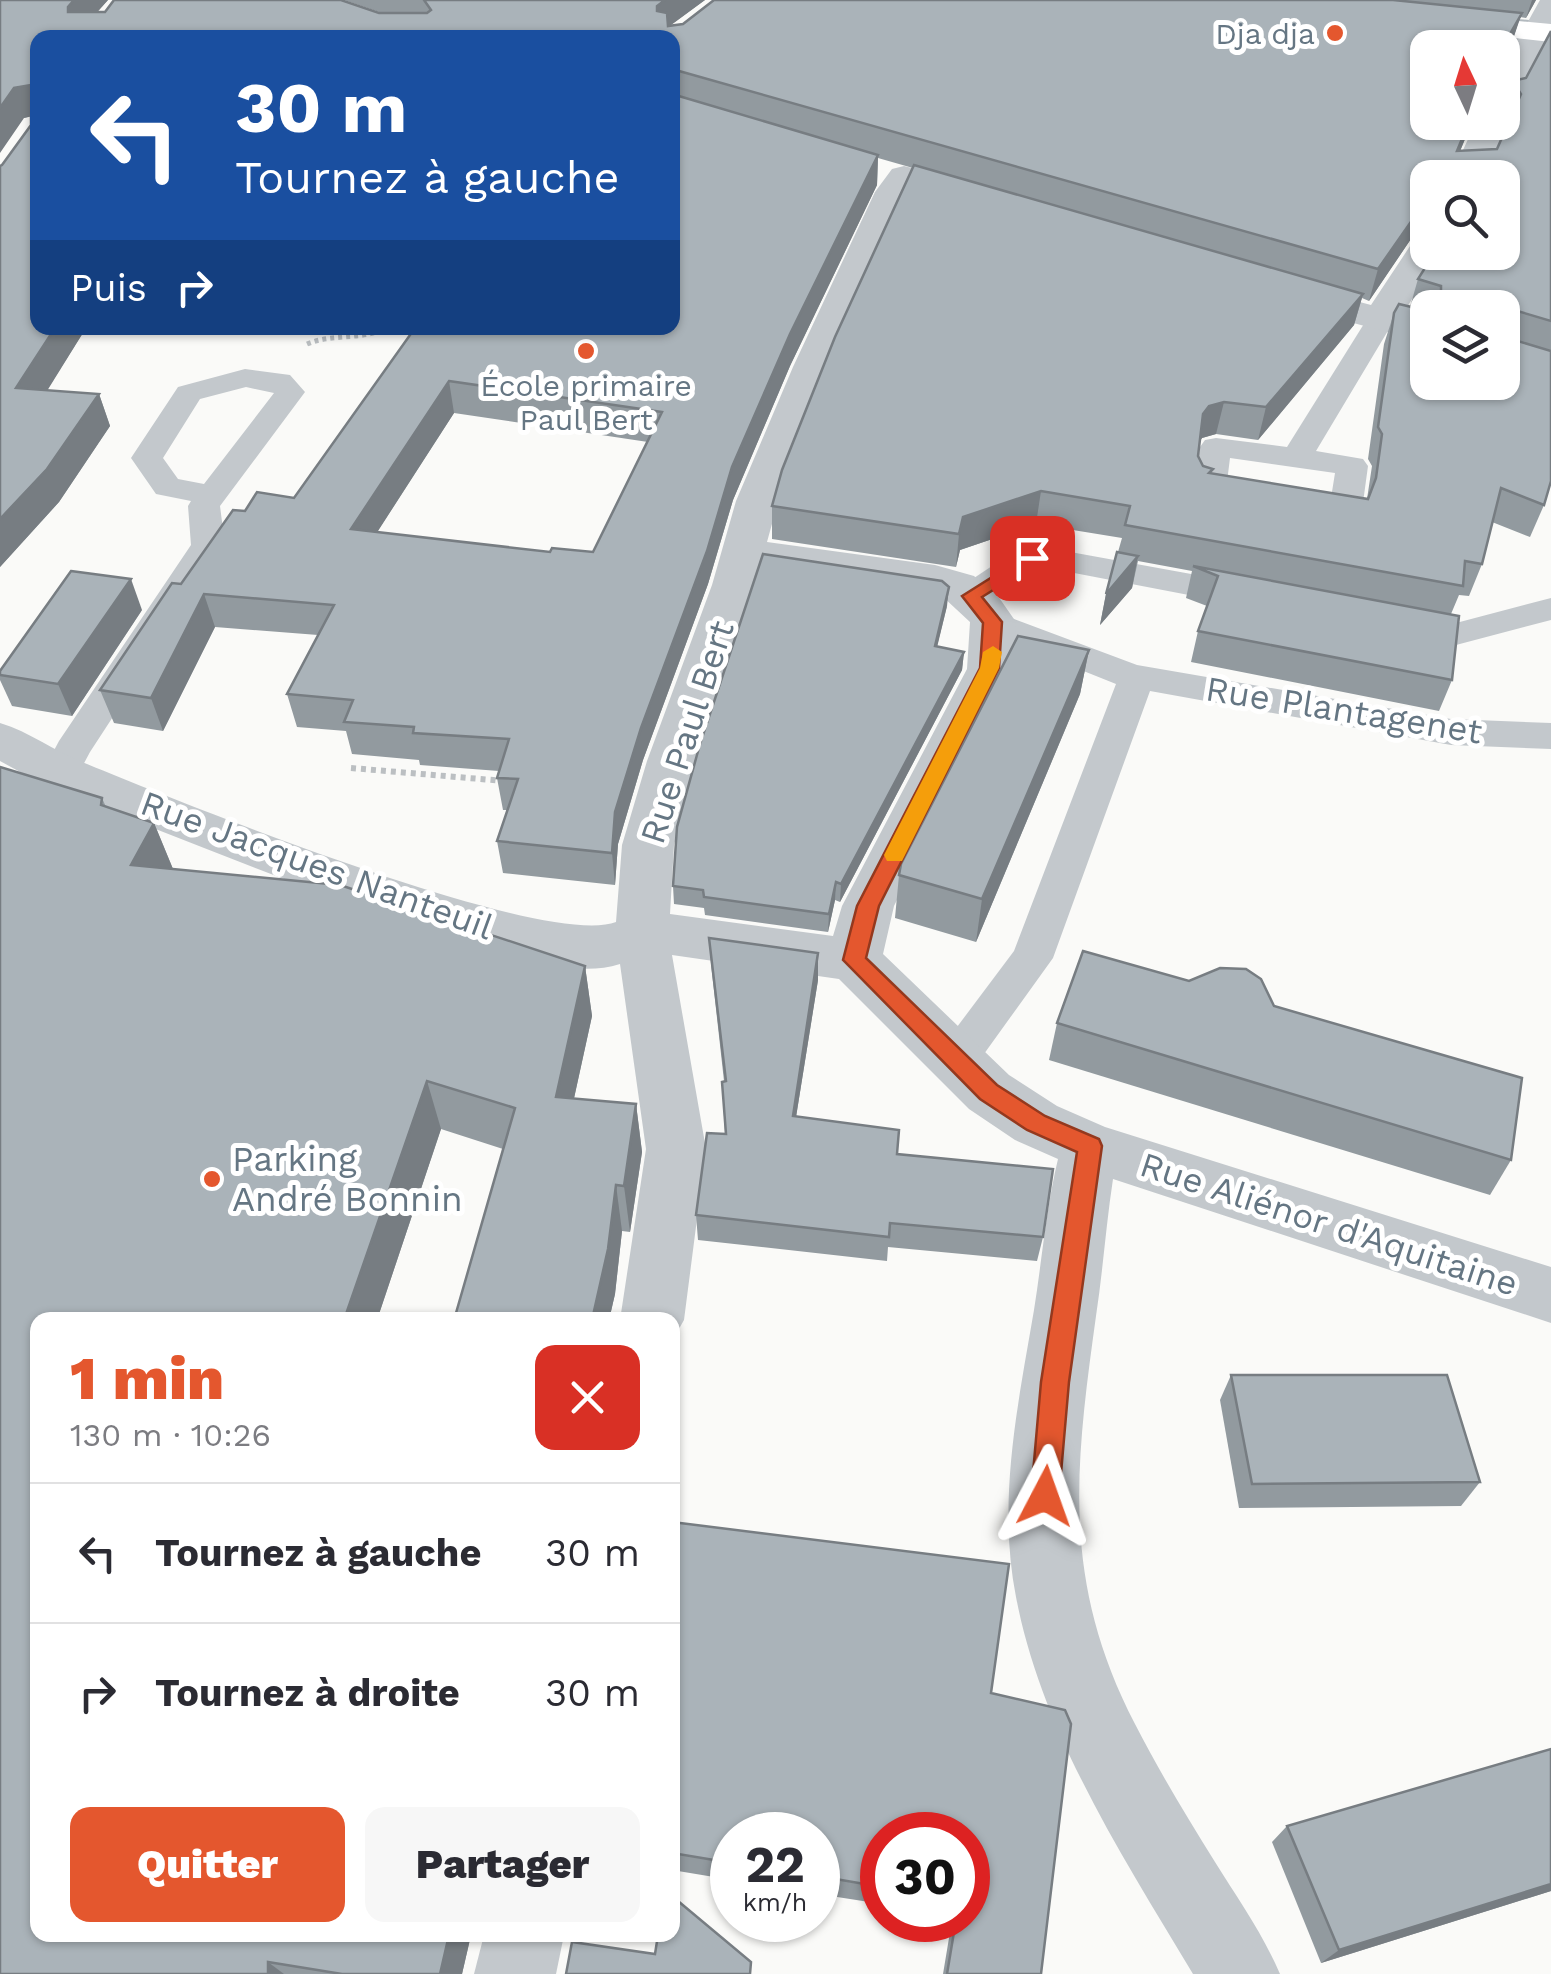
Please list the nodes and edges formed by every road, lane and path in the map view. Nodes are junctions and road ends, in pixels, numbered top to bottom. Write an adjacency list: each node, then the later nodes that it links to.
1 (1416, 20): 2 (main road)
2 (1547, 23): 3 (street)
3 (1520, 68)
4 (904, 177): 13 (street, Rue Paul Bert)
5 (1412, 270): 7 (street)
6 (1248, 282): 7 (street)
7 (1381, 319): 8 (street); 11 (lane)
8 (1410, 327)
9 (374, 335): 10 (path)
10 (279, 381): 12 (lane); 12 (lane)
11 (1297, 456)
12 (212, 495): 22 (lane)
13 (744, 552): 15 (street); 24 (street, Rue Paul Bert)
14 (1279, 601): 15 (lane)
15 (982, 609): 18 (lane); 25 (street)
16 (1551, 609): 17 (lane)
17 (1358, 616)
18 (1137, 676): 19 (lane, Rue Plantagenet); 26 (lane)
19 (1551, 736)
20 (0, 740): 22 (street, Rue Jacques Nanteuil)
21 (351, 768): 23 (path)
22 (61, 772): 24 (street, Rue Jacques Nanteuil)
23 (506, 781)
24 (642, 934): 25 (street); 29 (street, Rue Paul Bert)
25 (854, 960): 26 (street, Rue Aliénor d'Aquitaine)
26 (954, 1060): 27 (street, Rue Aliénor d'Aquitaine)
27 (1090, 1146): 28 (street, Rue Aliénor d'Aquitaine); 32 (street)
28 (1551, 1295)
29 (653, 1312)
30 (523, 1942): 31 (street)
31 (516, 1974)
32 (1239, 1974)

